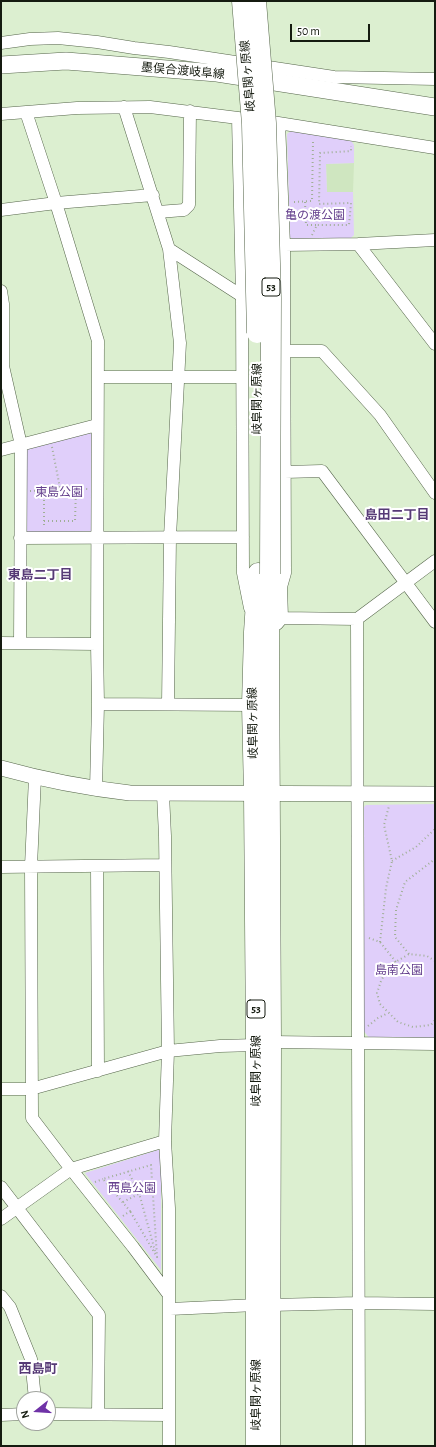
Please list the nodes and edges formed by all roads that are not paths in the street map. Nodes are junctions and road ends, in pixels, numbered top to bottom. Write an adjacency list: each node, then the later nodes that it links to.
1 (242, 1): 40 (main road, 岐阜関ヶ原線 / 53, bridge)
2 (256, 1): 40 (main road, 岐阜関ヶ原線 / 53, bridge)
3 (1, 43): 5 (street)
4 (1, 65): 7 (main road, 墨俣合渡岐阜線)
5 (435, 79)
6 (124, 106): 8 (street); 9 (street); 14 (street)
7 (435, 107)
8 (190, 111): 11 (street); 17 (street)
9 (26, 112): 10 (street); 15 (street)
10 (1, 114)
11 (238, 118): 12 (street); 23 (street)
12 (280, 123): 13 (street); 20 (street)
13 (435, 148)
14 (153, 195): 15 (street); 17 (street)
15 (56, 203): 16 (street); 29 (street)
16 (1, 210)
17 (158, 212): 21 (street)
18 (435, 240): 19 (street)
19 (358, 244): 20 (street); 24 (street)
20 (284, 245): 25 (street)
21 (169, 250): 23 (street); 27 (street)
22 (1, 291): 26 (street)
23 (242, 296): 28 (street)
24 (434, 341)
25 (285, 351): 33 (street); 34 (street)
26 (2, 366): 31 (street)
27 (179, 376): 28 (street); 29 (street); 35 (street)
28 (242, 376): 36 (street)
29 (98, 377): 30 (street)
30 (97, 424): 31 (street); 38 (street)
31 (21, 446): 32 (street); 37 (street)
32 (1, 450)
33 (285, 472): 41 (street); 42 (street)
34 (435, 493)
35 (170, 537): 36 (street); 38 (street); 50 (street)
36 (243, 537): 45 (street)
37 (20, 538): 38 (street); 47 (street)
38 (98, 538): 48 (street)
39 (435, 561): 41 (street)
40 (264, 573): 45 (main road, 岐阜関ヶ原線 / 53)
41 (406, 583): 43 (street); 44 (street)
42 (282, 618): 43 (street); 45 (street)
43 (357, 619): 57 (street)
44 (435, 622)
45 (262, 632): 51 (main road, 岐阜関ヶ原線 / 53); 56 (main road, 岐阜関ヶ原線 / 53)
46 (1, 643): 47 (street)
47 (20, 643): 48 (street)
48 (97, 644): 49 (street)
49 (98, 704): 50 (street); 54 (street)
50 (168, 704): 51 (street)
51 (252, 705): 56 (main road, 岐阜関ヶ原線 / 53)
52 (1, 768): 53 (street)
53 (35, 777): 54 (street); 60 (street)
54 (96, 789): 55 (street)
55 (163, 794): 56 (street); 62 (street)
56 (262, 794): 57 (street); 64 (main road, 岐阜関ヶ原線 / 53)
57 (358, 794): 58 (street); 63 (street)
58 (435, 794)
59 (1, 866): 60 (street)
60 (31, 866): 61 (street); 69 (street)
61 (97, 866): 62 (street); 67 (street)
62 (165, 866): 66 (street)
63 (358, 1039): 64 (street); 65 (street); 77 (street)
64 (264, 1044): 66 (street); 79 (main road, 岐阜関ヶ原線 / 53)
65 (435, 1044)
66 (168, 1051): 67 (street); 70 (street)
67 (98, 1071): 69 (street)
68 (1, 1089): 69 (street)
69 (31, 1089): 71 (street)
70 (165, 1141): 71 (street); 75 (street)
71 (71, 1169): 73 (street); 75 (street)
72 (1, 1187): 73 (street)
73 (16, 1207): 74 (street); 85 (street)
74 (1, 1219)
75 (170, 1294): 81 (street)
76 (1, 1296): 80 (street)
77 (358, 1302): 78 (street); 79 (street); 91 (street)
78 (435, 1304)
79 (263, 1305): 81 (street); 89 (main road, 岐阜関ヶ原線 / 53); 90 (main road, 岐阜関ヶ原線 / 53)
80 (5, 1309): 82 (street)
81 (170, 1309): 86 (street)
82 (34, 1391)
83 (16, 1414): 87 (street)
84 (56, 1414): 85 (street)
85 (98, 1414): 86 (street)
86 (169, 1414): 88 (street)
87 (1, 1415)
88 (169, 1446)
89 (256, 1446)
90 (270, 1446)
91 (359, 1446)

